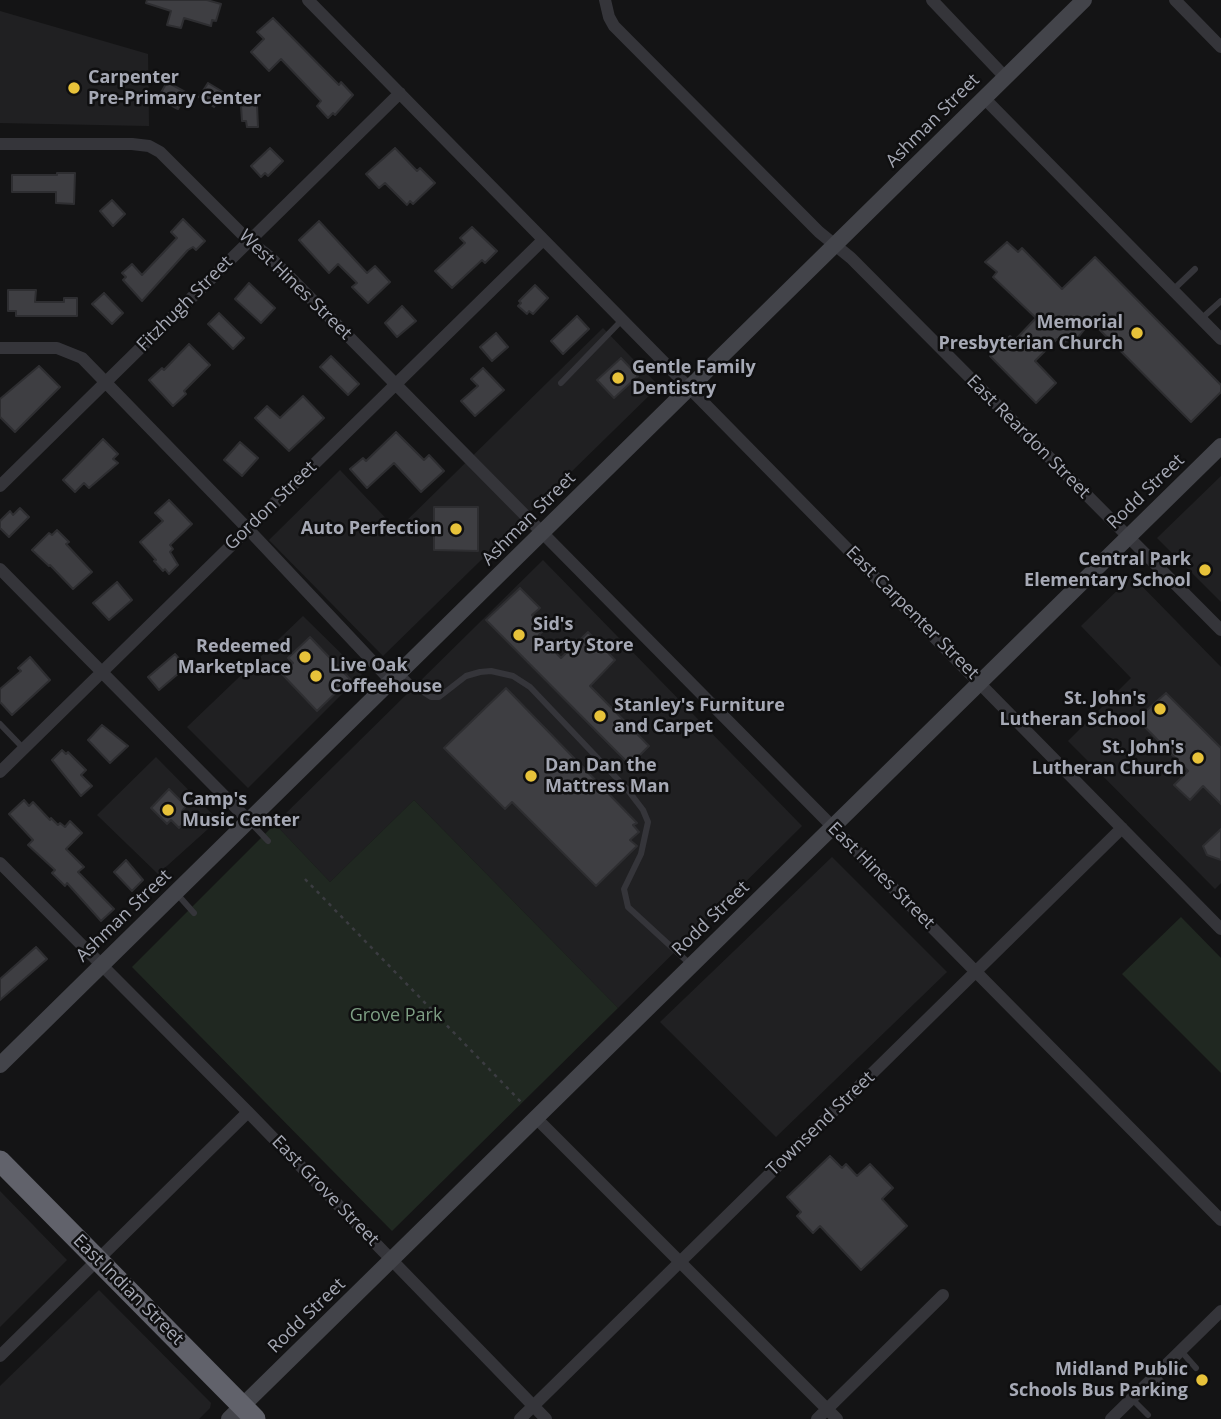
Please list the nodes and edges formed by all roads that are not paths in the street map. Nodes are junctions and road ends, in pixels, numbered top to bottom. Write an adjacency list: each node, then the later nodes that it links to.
1 (308, 0): 8 (street, East Carpenter Street)
2 (605, 0): 13 (street, East Reardon Street)
3 (932, 0): 7 (street)
4 (1084, 0): 7 (street, Ashman Street)
5 (1175, 0): 6 (street)
6 (1221, 47)
7 (1005, 77): 9 (street, Ashman Street)
8 (400, 93): 11 (street, East Carpenter Street); 12 (street, Fitzhugh Street)
9 (984, 99): 13 (street, Ashman Street); 15 (street)
10 (0, 144): 12 (street, West Hines Street)
11 (543, 240): 18 (street, East Carpenter Street); 23 (street, Gordon Street)
12 (248, 241): 21 (street, Fitzhugh Street); 23 (street, West Hines Street)
13 (835, 245): 24 (street, Ashman Street); 29 (street, East Reardon Street)
14 (1195, 269): 15 (lane)
15 (1173, 290): 17 (street)
16 (1221, 302): 17 (lane)
17 (1202, 319): 19 (street)
18 (622, 320): 22 (lane); 24 (street, East Carpenter Street)
19 (1221, 339)
20 (0, 348): 21 (street)
21 (106, 382): 26 (street, Fitzhugh Street); 27 (street)
22 (561, 383)
23 (395, 384): 27 (street, Gordon Street); 28 (street, West Hines Street)
24 (690, 388): 28 (street, Ashman Street); 34 (street, East Carpenter Street)
25 (1221, 446): 29 (street, Rodd Street)
26 (0, 485)
27 (248, 529): 32 (street, Gordon Street); 33 (street)
28 (542, 533): 33 (street, Ashman Street); 39 (street, East Hines Street)
29 (1129, 536): 31 (street, East Reardon Street); 34 (street, Rodd Street)
30 (0, 569): 32 (street)
31 (1221, 630)
32 (102, 672): 36 (street, Gordon Street); 38 (street)
33 (396, 676): 38 (street, Ashman Street); 47 (lane)
34 (980, 682): 39 (street, Rodd Street); 40 (street, East Carpenter Street)
35 (0, 724): 36 (lane)
36 (24, 749): 37 (street, Gordon Street)
37 (0, 772)
38 (248, 821): 41 (lane); 43 (street, Ashman Street)
39 (832, 827): 47 (street, Rodd Street); 48 (street, East Hines Street)
40 (1122, 828): 45 (street, East Carpenter Street); 48 (street, Townsend Street)
41 (268, 841)
42 (0, 863): 46 (street, East Grove Street)
43 (176, 892): 44 (lane); 46 (street, Ashman Street)
44 (194, 913)
45 (1221, 929)
46 (102, 965): 49 (street, Ashman Street); 50 (street, East Grove Street)
47 (691, 965): 51 (street, Rodd Street)
48 (976, 972): 53 (street, East Hines Street); 56 (street, Townsend Street)
49 (0, 1065)
50 (248, 1112): 54 (street, East Grove Street); 55 (street)
51 (536, 1118): 54 (street, Rodd Street); 56 (street)
52 (0, 1161): 55 (highway, East Indian Street)
53 (1221, 1220)
54 (391, 1260): 65 (street, East Grove Street); 67 (street, Rodd Street)
55 (99, 1261): 60 (street); 67 (highway, East Indian Street)
56 (681, 1261): 65 (street, Townsend Street); 66 (street)
57 (943, 1295): 66 (street)
58 (1218, 1320): 59 (street)
59 (1181, 1351): 61 (lane); 62 (street)
60 (0, 1356)
61 (1196, 1368)
62 (1156, 1375): 63 (lane); 64 (street)
63 (1172, 1392)
64 (1131, 1398): 68 (lane); 69 (street)
65 (533, 1406): 70 (street, Townsend Street); 71 (street, East Grove Street)
66 (827, 1409): 72 (street); 73 (street)
67 (242, 1415)
68 (1148, 1415)
69 (1114, 1418)
70 (520, 1419)
71 (546, 1419)
72 (817, 1419)
73 (837, 1419)

